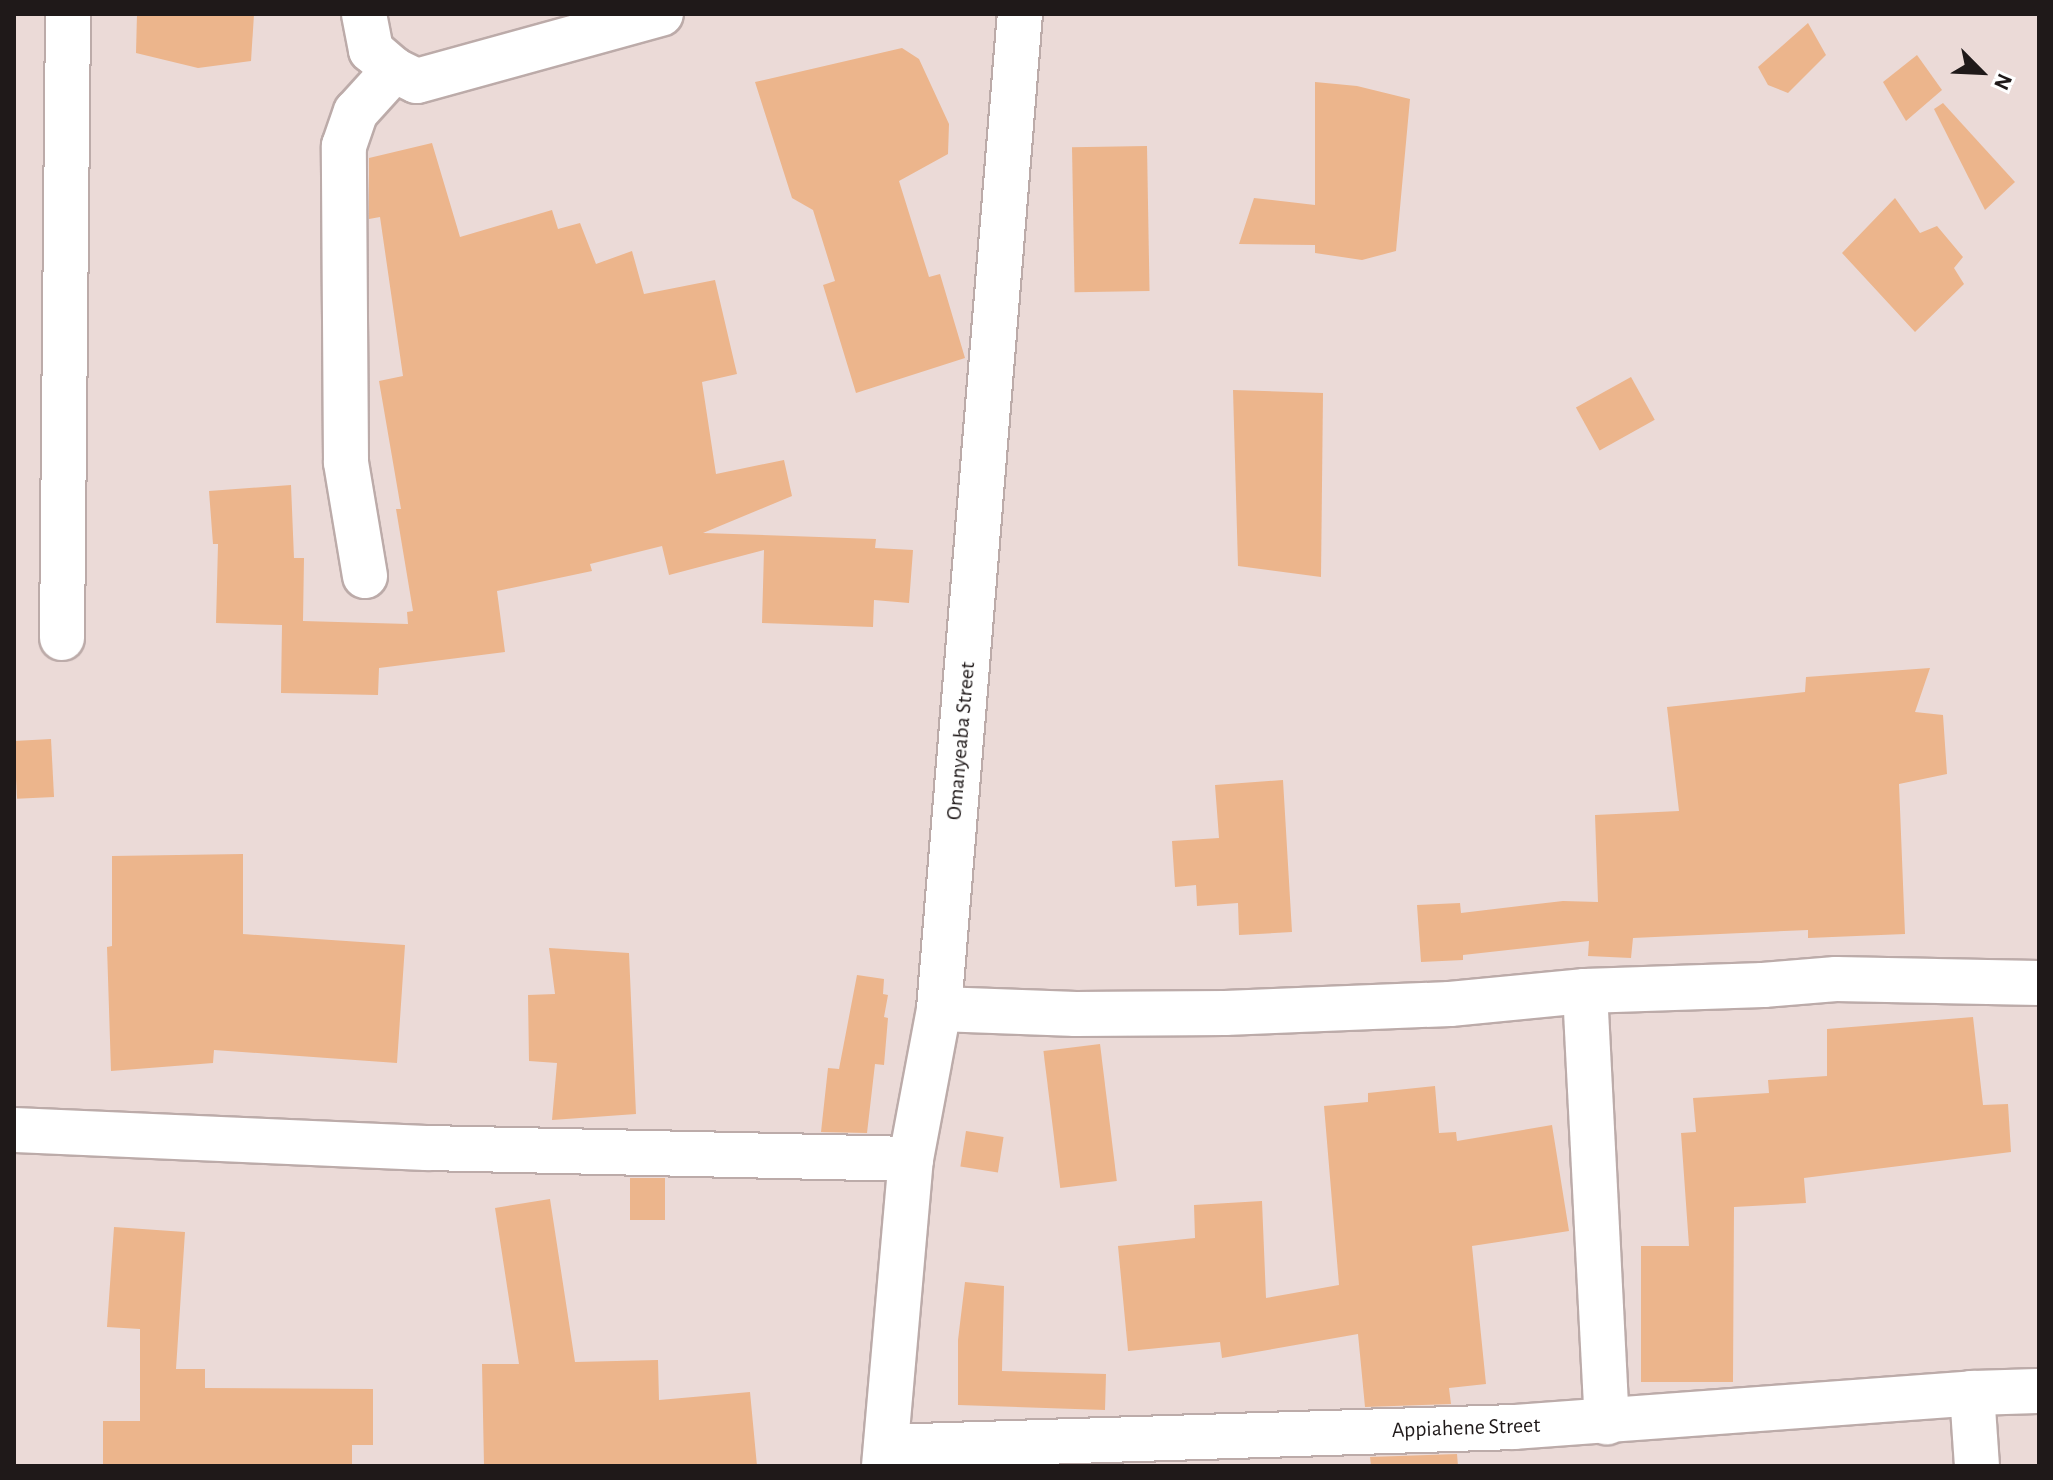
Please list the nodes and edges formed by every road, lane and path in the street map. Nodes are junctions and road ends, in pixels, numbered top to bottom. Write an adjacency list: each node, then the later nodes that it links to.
1 (68, 14): 7 (street)
2 (364, 14): 5 (street)
3 (661, 14): 5 (street)
4 (1020, 14): 10 (street, Omanyeaba Street)
5 (394, 70): 6 (street)
6 (365, 576)
7 (62, 638)
8 (2039, 983): 9 (street)
9 (1585, 991): 10 (street); 15 (street)
10 (939, 1009): 12 (street, Omanyeaba Street)
11 (14, 1130): 12 (street)
12 (911, 1159): 16 (street, Omanyeaba Street)
13 (2039, 1391): 14 (street, Appiahene Street)
14 (1972, 1393): 15 (street, Appiahene Street); 17 (street)
15 (1607, 1422): 16 (street, Appiahene Street)
16 (885, 1456)
17 (1977, 1466)

